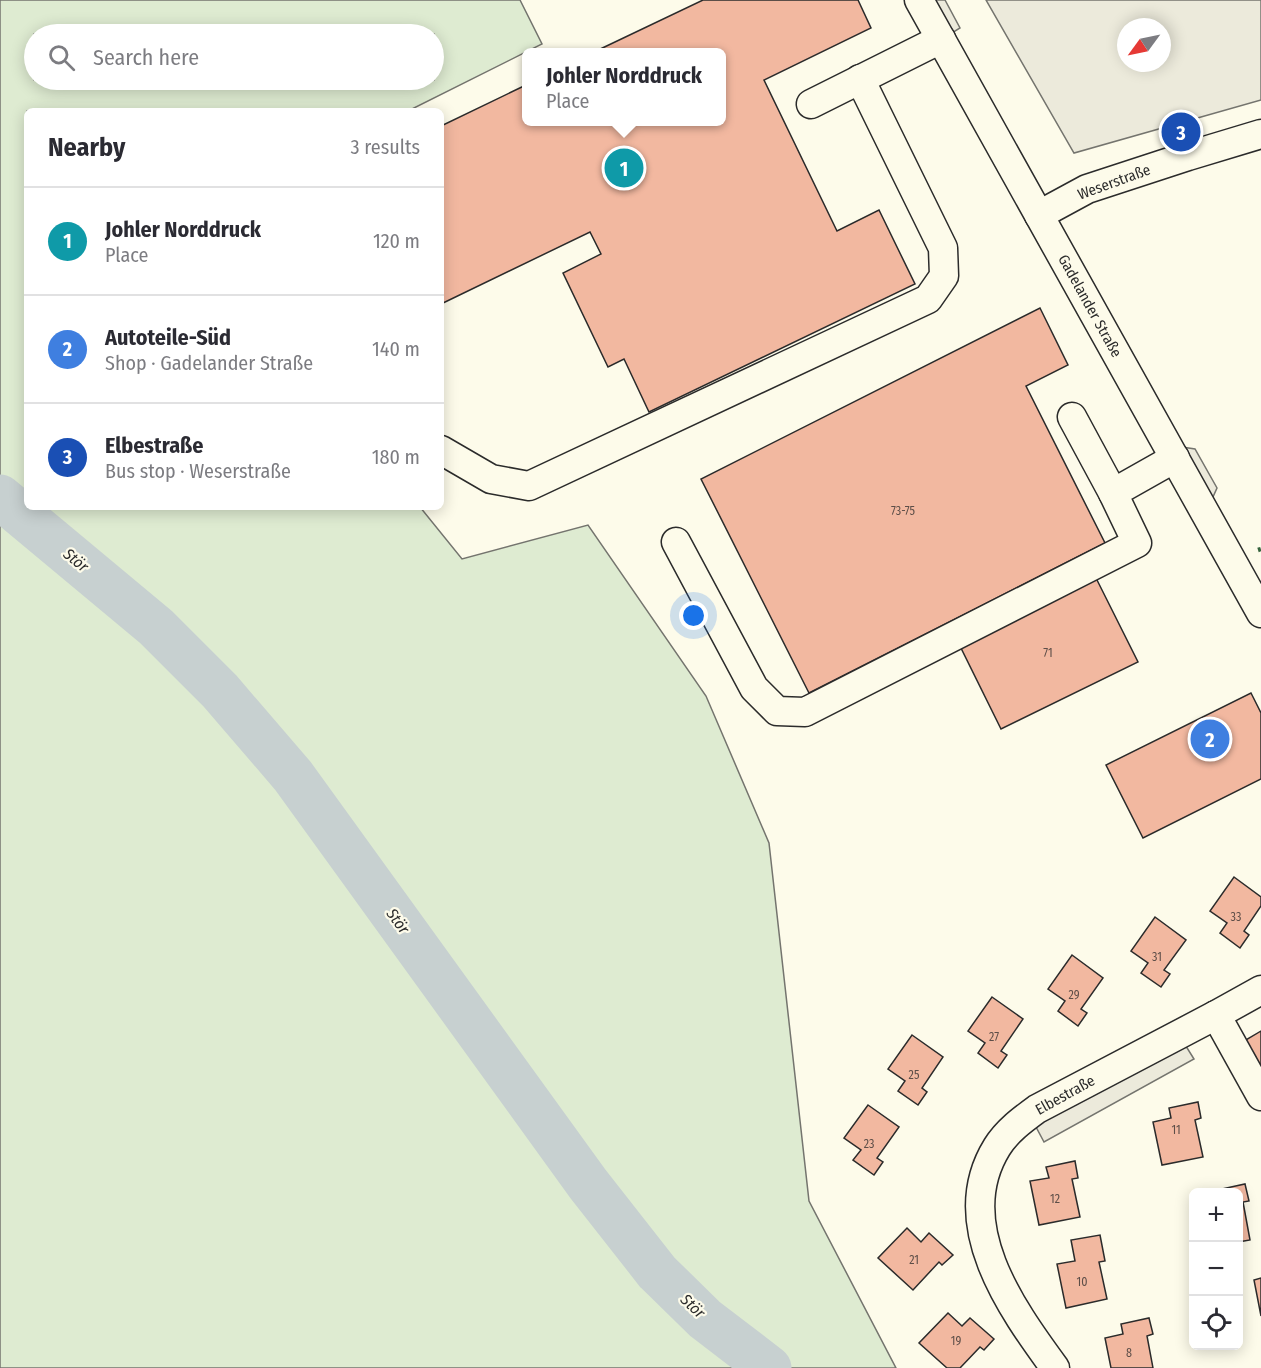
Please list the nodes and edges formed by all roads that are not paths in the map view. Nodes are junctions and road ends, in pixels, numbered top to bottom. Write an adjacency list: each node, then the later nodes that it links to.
1 (919, 0): 2 (street, Gadelander Straße)
2 (941, 39): 3 (street); 6 (street, Gadelander Straße)
3 (860, 80): 4 (street); 8 (street)
4 (811, 104)
5 (1261, 134): 6 (street, Weserstraße)
6 (1039, 215): 9 (street, Gadelander Straße)
7 (1072, 417): 10 (street)
8 (444, 452)
9 (1175, 458): 10 (street); 12 (street, Gadelander Straße)
10 (1113, 493): 11 (street)
11 (676, 542)
12 (1261, 613)
13 (1261, 990): 14 (street, Elbestraße)
14 (1216, 1015): 15 (street); 16 (street, Elbestraße)
15 (1261, 1096)
16 (1055, 1368)

